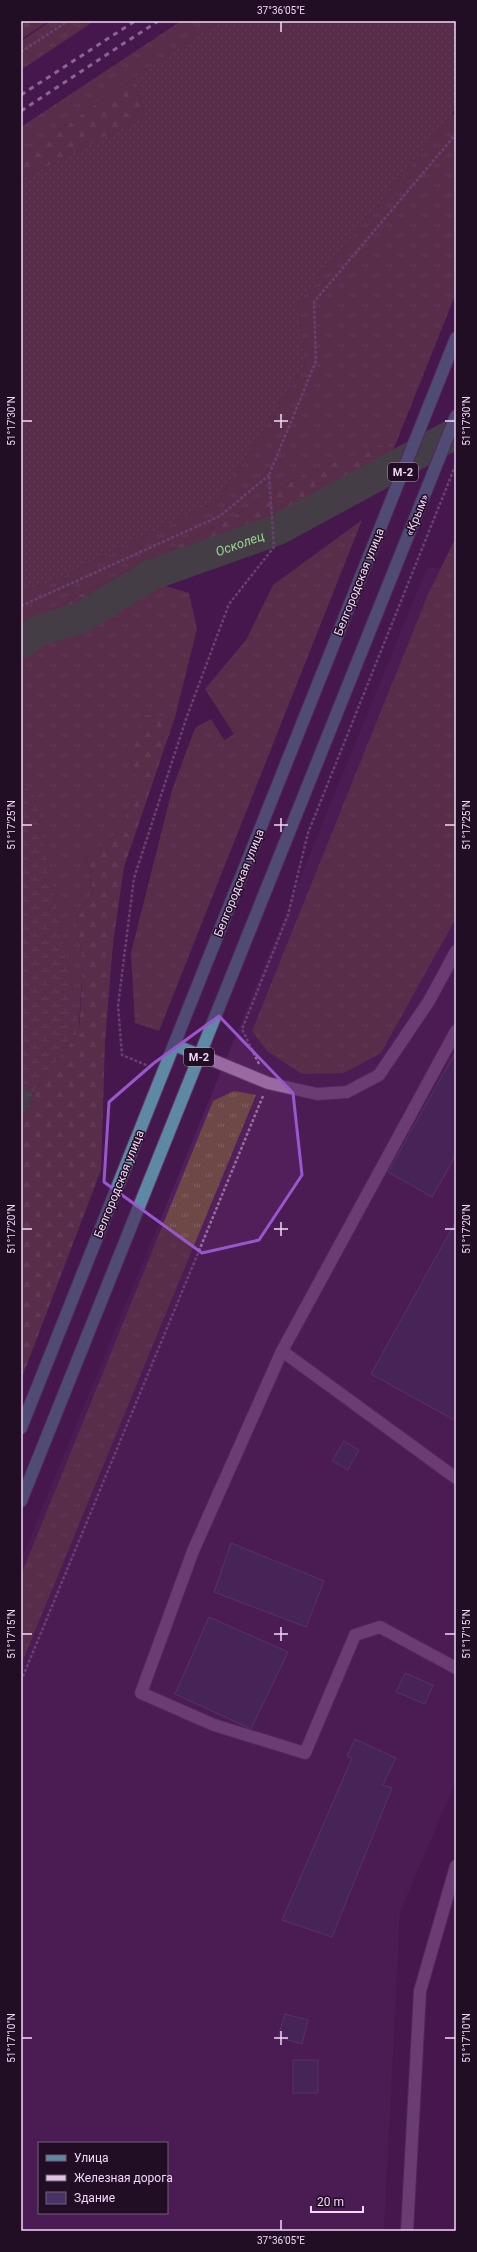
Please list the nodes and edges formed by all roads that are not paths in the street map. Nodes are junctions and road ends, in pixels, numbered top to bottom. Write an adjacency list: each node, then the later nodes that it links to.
1 (456, 338): 5 (main road, Белгородская улица / М-2)
2 (456, 416): 6 (main road, «Крым» / М-2)
3 (456, 951): 6 (lane)
4 (456, 1031): 7 (lane)
5 (174, 1045): 6 (main road); 8 (main road, Белгородская улица / М-2)
6 (200, 1055): 10 (main road, М-2)
7 (282, 1351): 9 (lane); 11 (lane)
8 (21, 1428)
9 (456, 1478)
10 (21, 1501)
11 (456, 1668)
12 (456, 1866): 13 (lane)
13 (407, 2231)

